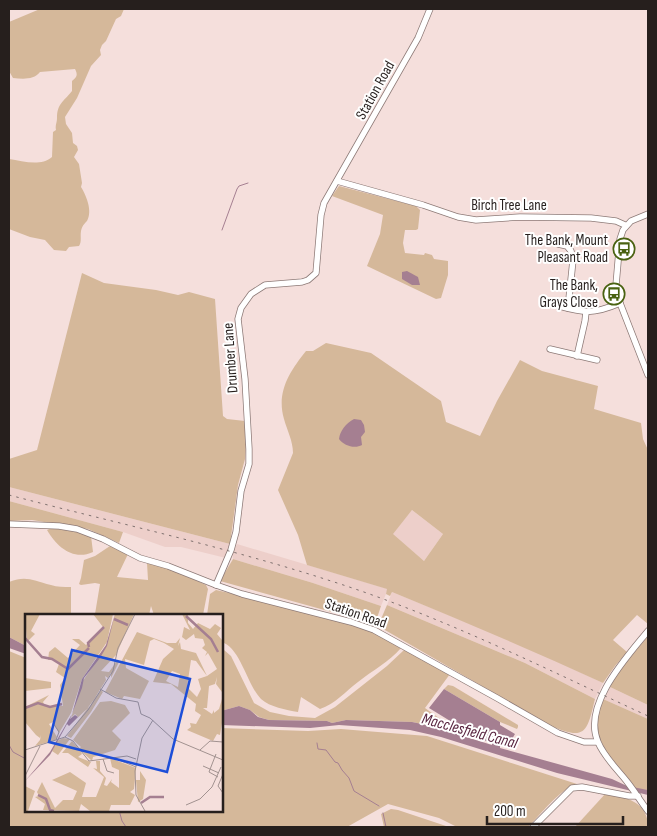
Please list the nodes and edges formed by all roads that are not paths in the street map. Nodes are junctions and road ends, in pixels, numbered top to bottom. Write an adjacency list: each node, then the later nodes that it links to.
1 (430, 9): 2 (street, Station Road)
2 (337, 181): 4 (street, Birch Tree Lane); 15 (street, Drumber Lane)
3 (648, 214): 4 (street)
4 (626, 226): 6 (street)
5 (558, 244): 8 (street)
6 (620, 302): 9 (street); 13 (street)
7 (547, 303): 8 (street)
8 (568, 308): 9 (street)
9 (586, 312): 11 (street)
10 (550, 349): 11 (street)
11 (578, 356): 12 (street)
12 (597, 360)
13 (648, 375)
14 (9, 524): 15 (street, Station Road)
15 (216, 585): 17 (street, Station Road)
16 (648, 631): 17 (street)
17 (597, 742): 18 (street)
18 (638, 796): 19 (street); 20 (street)
19 (648, 811)
20 (533, 827)

